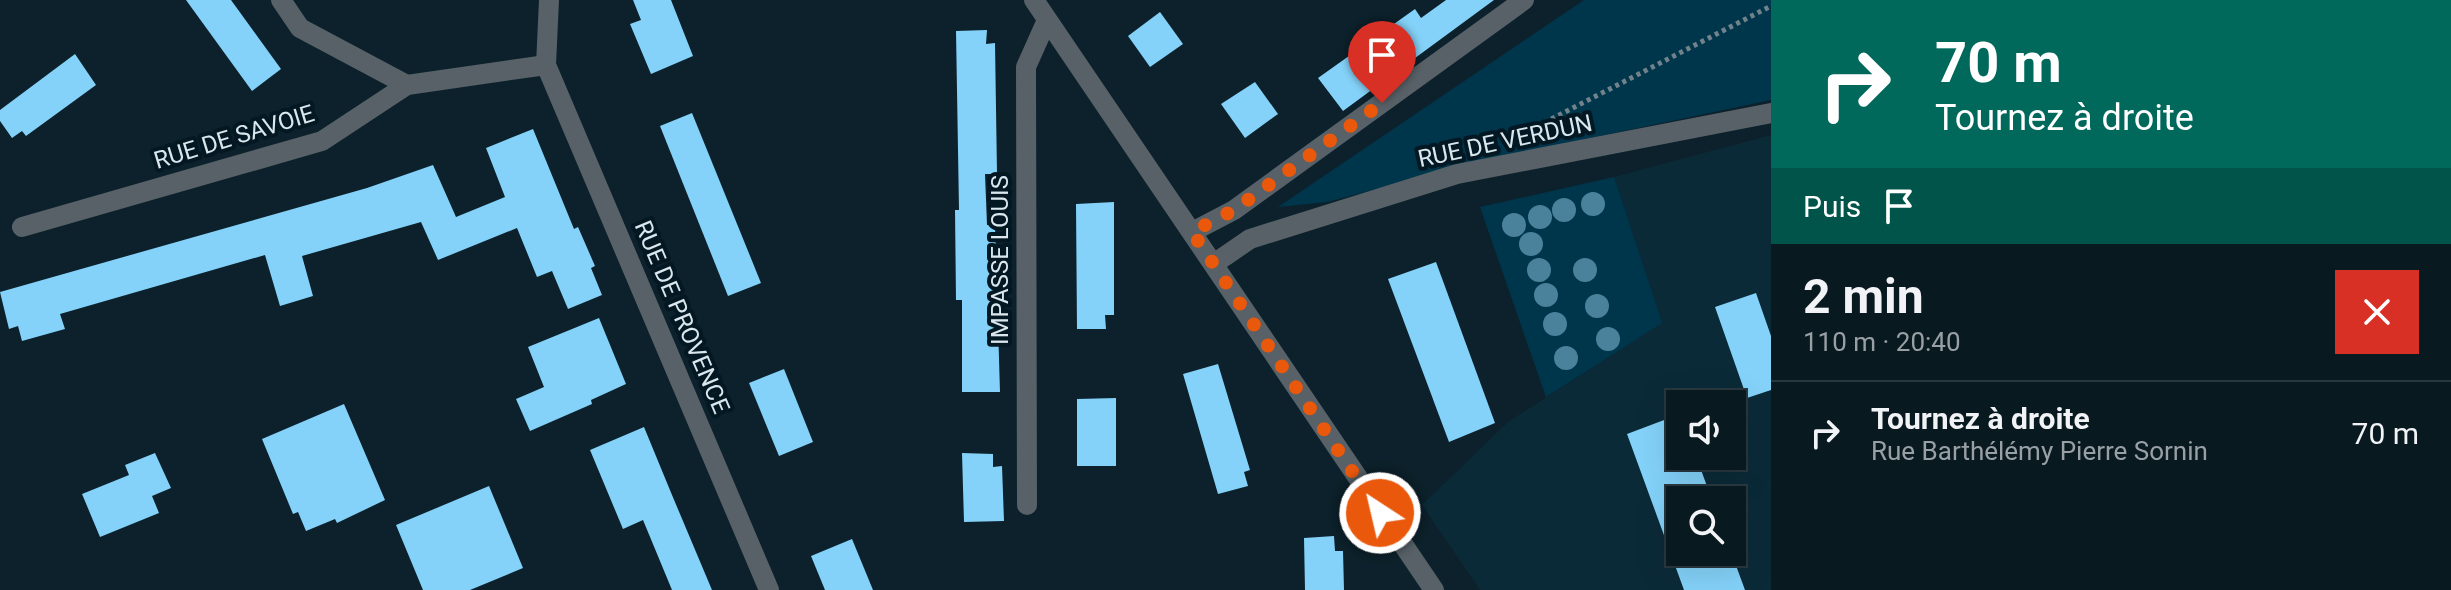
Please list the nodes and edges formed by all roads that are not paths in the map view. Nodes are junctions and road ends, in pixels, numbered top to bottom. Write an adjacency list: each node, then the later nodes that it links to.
1 (281, 0): 7 (street)
2 (549, 0): 6 (street)
3 (1034, 0): 5 (street)
4 (1524, 0): 10 (street)
5 (1047, 20): 10 (street); 12 (street, IMPASSE LOUIS)
6 (546, 65): 7 (street, RUE DE SAVOIE); 13 (street, RUE DE PROVENCE)
7 (407, 85): 9 (street, RUE DE SAVOIE)
8 (1771, 113): 11 (street, RUE DE VERDUN)
9 (22, 227)
10 (1192, 232): 11 (street)
11 (1215, 263): 14 (street)
12 (1027, 505)
13 (769, 590)
14 (1434, 590)

